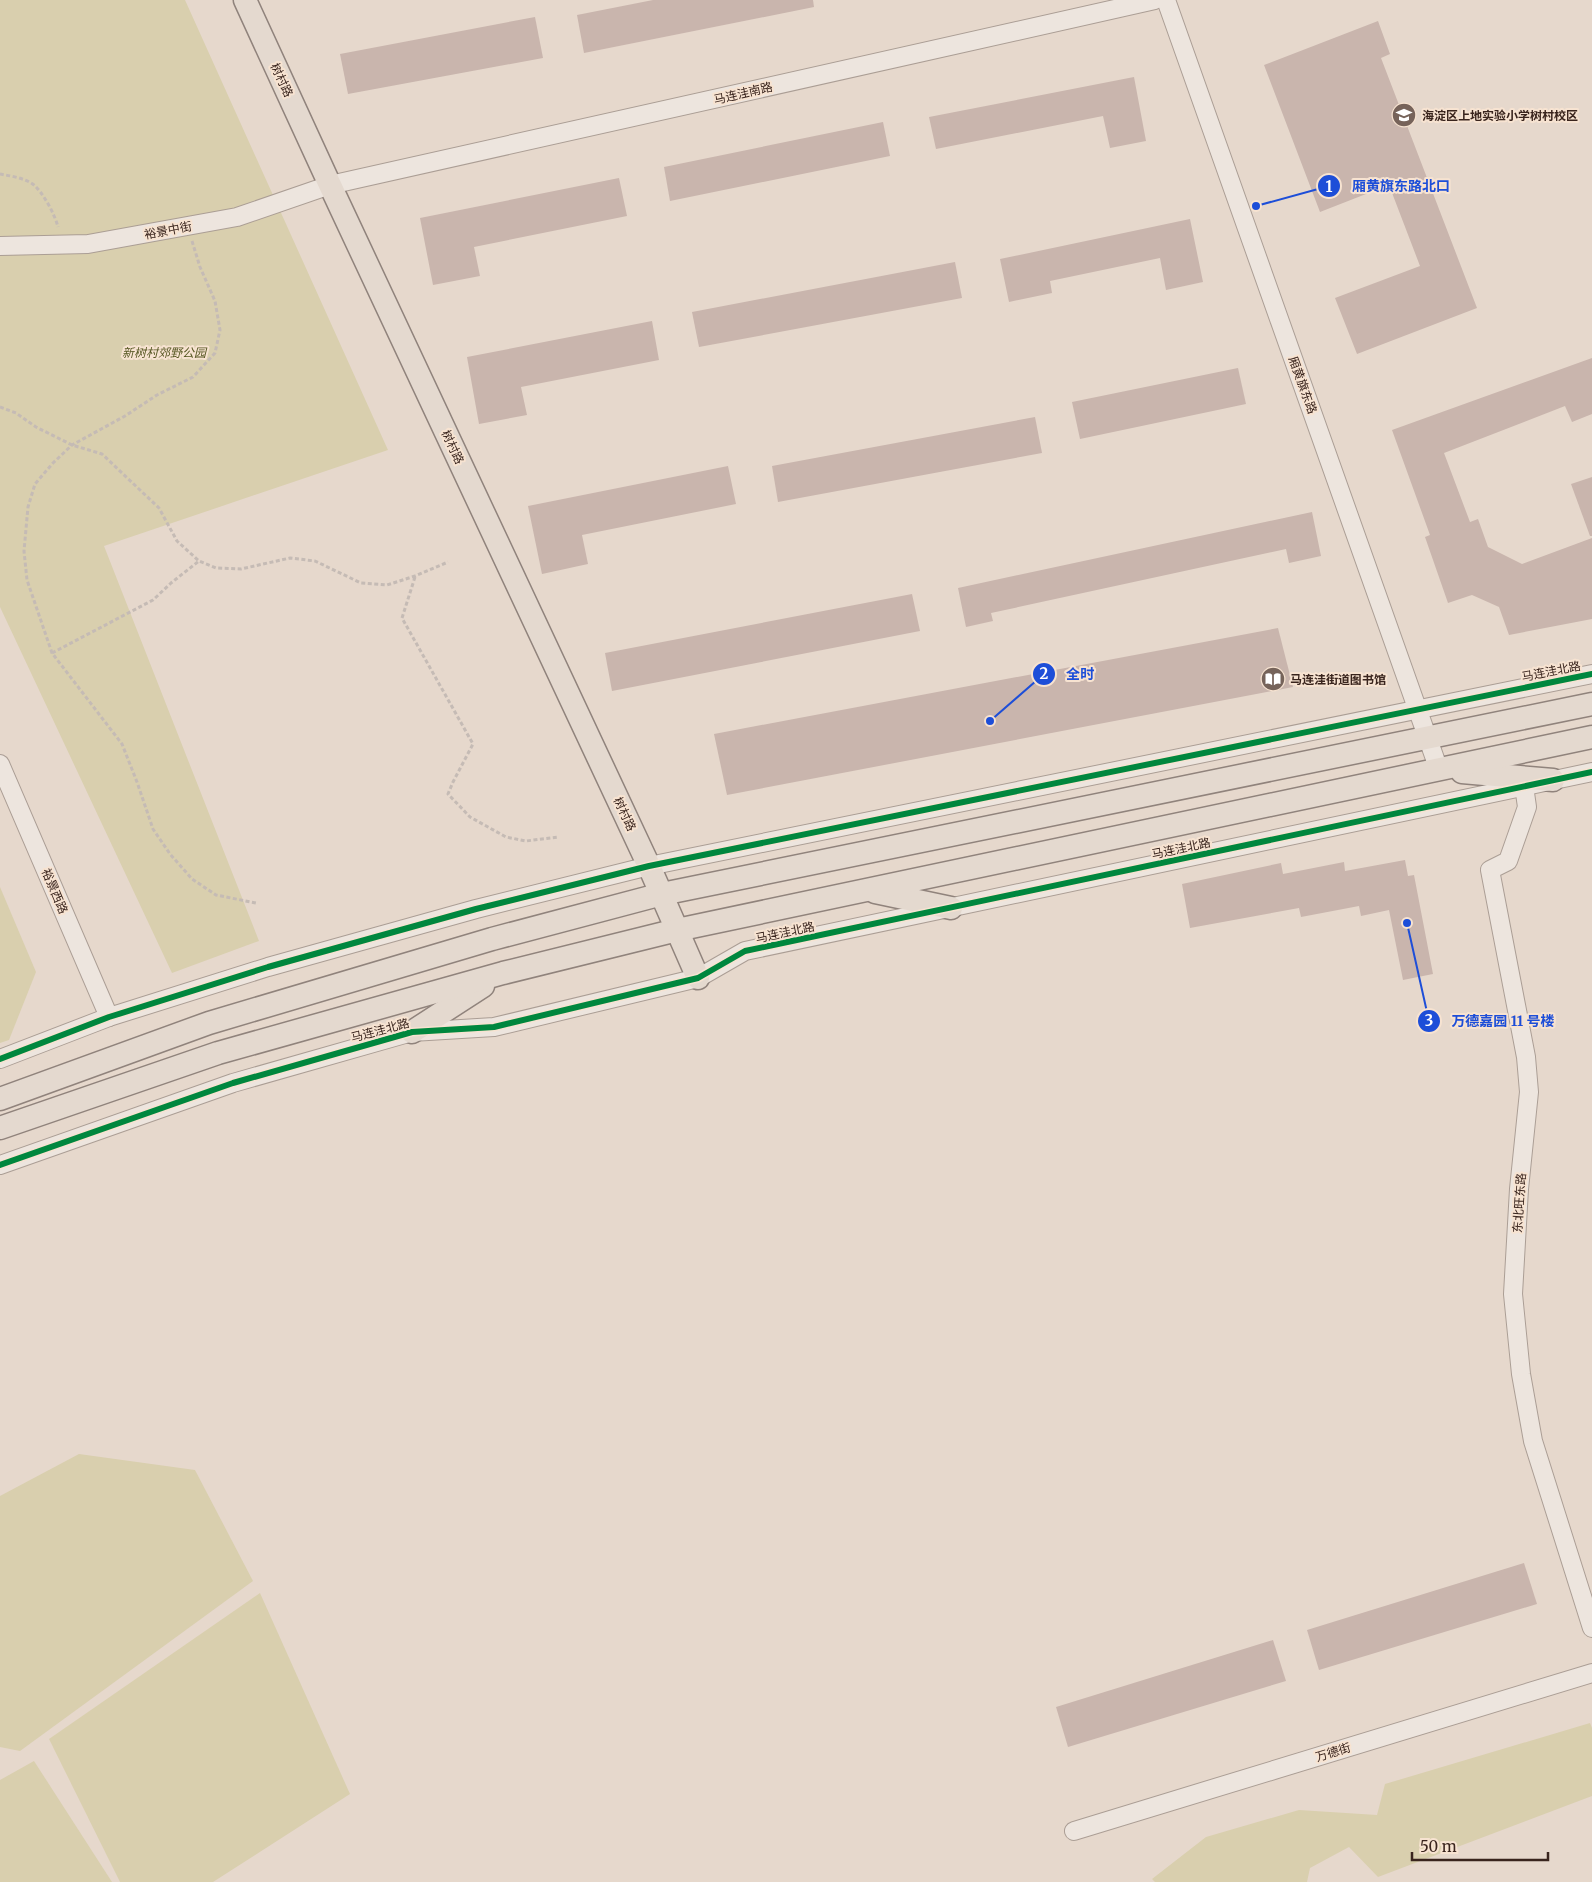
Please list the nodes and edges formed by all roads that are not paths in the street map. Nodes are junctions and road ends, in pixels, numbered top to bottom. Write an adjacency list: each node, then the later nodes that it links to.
1 (246, 0): 4 (main road, 树村路)
2 (1155, 0): 4 (street, 马连洼南路)
3 (1166, 0): 8 (street, 厢黄旗东路)
4 (330, 185): 5 (street, 裕景中街); 16 (main road, 树村路)
5 (0, 246)
6 (1592, 674): 8 (street, 马连洼北路)
7 (1592, 704): 9 (main road)
8 (1418, 710): 9 (street, 厢黄旗东路); 16 (street, 马连洼北路)
9 (1428, 738): 12 (street, 厢黄旗东路); 18 (main road)
10 (1592, 738): 12 (main road, 马连洼北路)
11 (0, 764): 23 (street, 裕景西路)
12 (1438, 770): 14 (main road); 17 (main road, 马连洼北路)
13 (1592, 772): 14 (street, 马连洼北路)
14 (1553, 780): 15 (street, 马连洼北路)
15 (1524, 786): 19 (street, 马连洼北路); 29 (street, 东北旺东路)
16 (650, 866): 18 (main road, 树村路); 23 (street, 马连洼北路)
17 (867, 890): 19 (main road); 20 (main road, 马连洼北路)
18 (662, 894): 20 (main road, 树村路); 26 (main road)
19 (951, 908): 22 (street, 马连洼北路)
20 (677, 930): 21 (main road, 马连洼北路); 22 (main road, 树村路)
21 (503, 973): 24 (main road); 27 (main road, 马连洼北路)
22 (698, 978): 24 (street, 马连洼北路)
23 (110, 1017): 25 (street, 马连洼北路)
24 (412, 1032): 28 (street, 马连洼北路)
25 (0, 1059)
26 (0, 1099)
27 (0, 1128)
28 (0, 1165)
29 (1592, 1628)
30 (1592, 1673): 31 (street, 万德街)
31 (1074, 1831)

